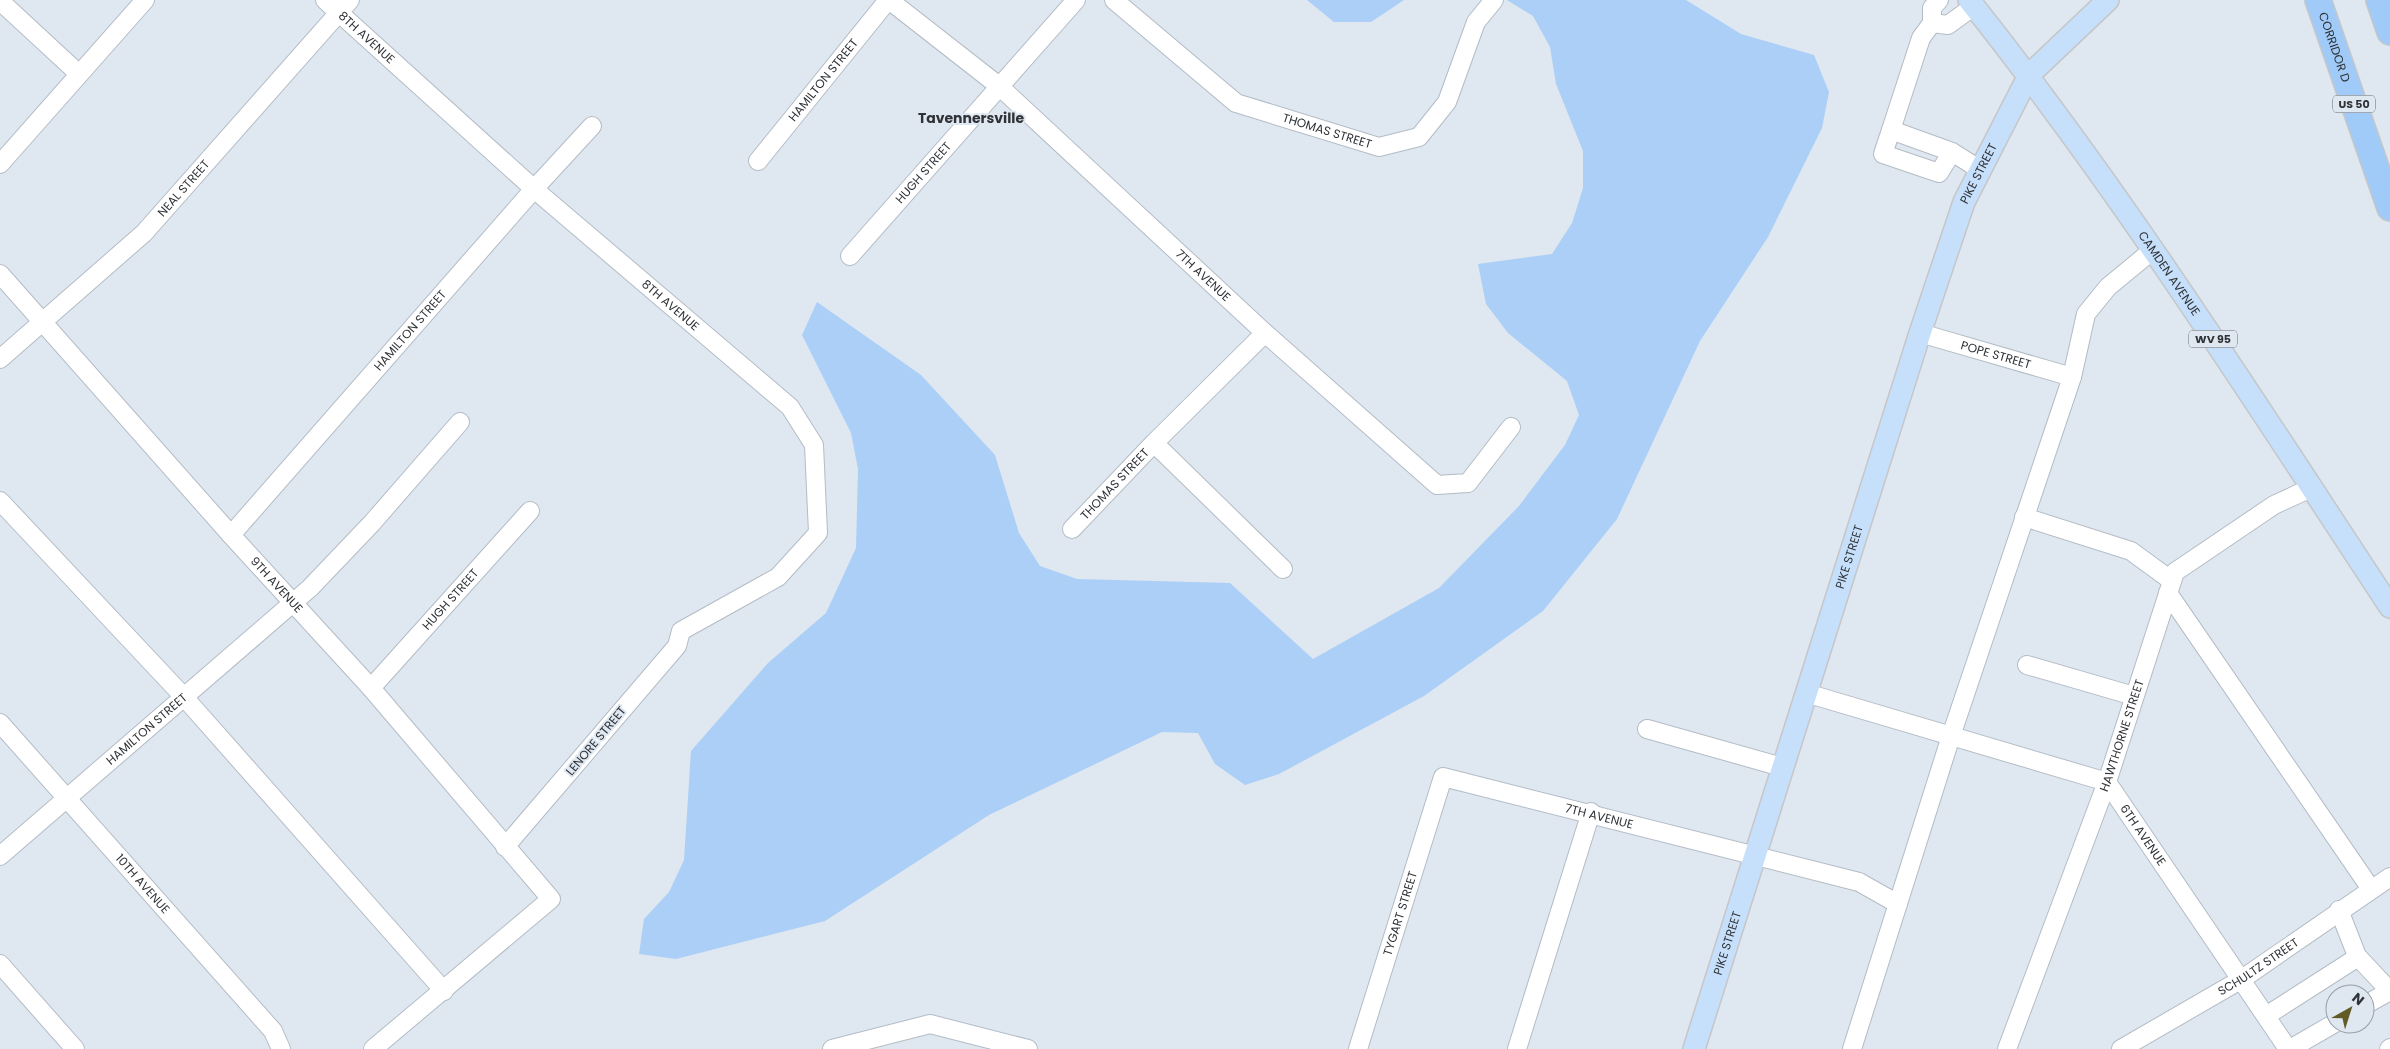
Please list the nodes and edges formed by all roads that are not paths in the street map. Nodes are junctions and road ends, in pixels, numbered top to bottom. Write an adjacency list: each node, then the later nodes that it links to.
1 (145, 0): 16 (street)
2 (325, 0): 13 (street, 8TH AVENUE)
3 (889, 0): 18 (street, 7TH AVENUE); 22 (street, HAMILTON STREET)
4 (1076, 0): 18 (street, HUGH STREET)
5 (1114, 0): 6 (street, THOMAS STREET)
6 (1494, 0)
7 (1939, 0): 14 (street)
8 (2108, 0): 17 (main road, PIKE STREET)
9 (2318, 0): 26 (highway, CORRIDOR D / US 50)
10 (2379, 0): 15 (highway)
11 (0, 1): 16 (street)
12 (1971, 3): 14 (street); 17 (main road, CAMDEN AVENUE / WV 95)
13 (344, 6): 25 (street, 8TH AVENUE); 30 (street, NEAL STREET)
14 (1932, 23): 20 (street)
15 (2390, 32)
16 (79, 74): 23 (street)
17 (2029, 75): 24 (main road, PIKE STREET); 27 (main road, CAMDEN AVENUE / WV 95)
18 (999, 86): 28 (street, HUGH STREET); 31 (street, 7TH AVENUE)
19 (592, 126): 25 (street, HAMILTON STREET)
20 (1891, 130): 21 (street); 21 (street)
21 (1952, 152): 24 (street)
22 (758, 161)
23 (0, 164)
24 (1979, 169): 32 (main road, PIKE STREET)
25 (534, 189): 43 (street, HAMILTON STREET); 48 (street, 8TH AVENUE)
26 (2390, 208)
27 (2154, 249): 34 (street); 38 (main road, CAMDEN AVENUE / WV 95)
28 (850, 256)
29 (0, 274): 30 (street, 9TH AVENUE)
30 (42, 322): 33 (street, NEAL STREET); 43 (street, 9TH AVENUE)
31 (1265, 333): 36 (street, 7TH AVENUE); 37 (street, THOMAS STREET)
32 (1920, 333): 34 (street, POPE STREET); 51 (main road, PIKE STREET)
33 (0, 359)
34 (2072, 377): 41 (street)
35 (460, 422): 46 (street, HAMILTON STREET)
36 (1511, 427)
37 (1154, 443): 42 (street, THOMAS STREET); 44 (street)
38 (2311, 488): 45 (street, HAWTHORNE STREET); 47 (main road, CAMDEN AVENUE / WV 95)
39 (0, 501): 53 (street)
40 (530, 511): 50 (street, HUGH STREET)
41 (2024, 517): 45 (street); 56 (street)
42 (1072, 528)
43 (231, 535): 46 (street, 9TH AVENUE)
44 (1283, 569)
45 (2170, 587): 52 (street, HAWTHORNE STREET); 66 (street)
46 (292, 603): 50 (street, 9TH AVENUE); 53 (street, HAMILTON STREET)
47 (2390, 607)
48 (681, 631): 62 (street, LENORE STREET)
49 (2027, 665): 52 (street)
50 (371, 688): 62 (street, 9TH AVENUE)
51 (1806, 693): 56 (street); 57 (main road, PIKE STREET)
52 (2134, 696): 59 (street, HAWTHORNE STREET)
53 (184, 697): 60 (street, HAMILTON STREET); 72 (street)
54 (0, 723): 60 (street, 10TH AVENUE)
55 (1647, 729): 57 (street)
56 (1951, 736): 59 (street); 67 (street)
57 (1782, 767): 63 (main road, PIKE STREET)
58 (1444, 777): 61 (street, 7TH AVENUE); 82 (street, TYGART STREET)
59 (2107, 782): 71 (street, 6TH AVENUE); 86 (street, HAWTHORNE STREET)
60 (67, 798): 64 (street, HAMILTON STREET); 78 (street, 10TH AVENUE)
61 (1590, 812): 63 (street, 7TH AVENUE); 83 (street)
62 (505, 847): 72 (street, 9TH AVENUE)
63 (1755, 855): 67 (street, 7TH AVENUE); 84 (main road, PIKE STREET)
64 (0, 856)
65 (2390, 877): 66 (street, SCHULTZ STREET)
66 (2371, 889): 68 (street, SCHULTZ STREET)
67 (1898, 904): 85 (street)
68 (2339, 910): 69 (street); 71 (street, SCHULTZ STREET)
69 (2358, 957): 73 (street); 75 (street)
70 (0, 964): 77 (street)
71 (2242, 979): 75 (street, 6TH AVENUE); 87 (street, SCHULTZ STREET)
72 (444, 991): 79 (street)
73 (2390, 991): 74 (street)
74 (2375, 999)
75 (2266, 1016): 88 (street, 6TH AVENUE)
76 (2325, 1029): 88 (street)
77 (75, 1049)
78 (280, 1049)
79 (373, 1049)
80 (832, 1049): 81 (street)
81 (1028, 1049)
82 (1358, 1049)
83 (1517, 1049)
84 (1694, 1049)
85 (1852, 1049)
86 (2006, 1049)
87 (2121, 1049)
88 (2289, 1049)

